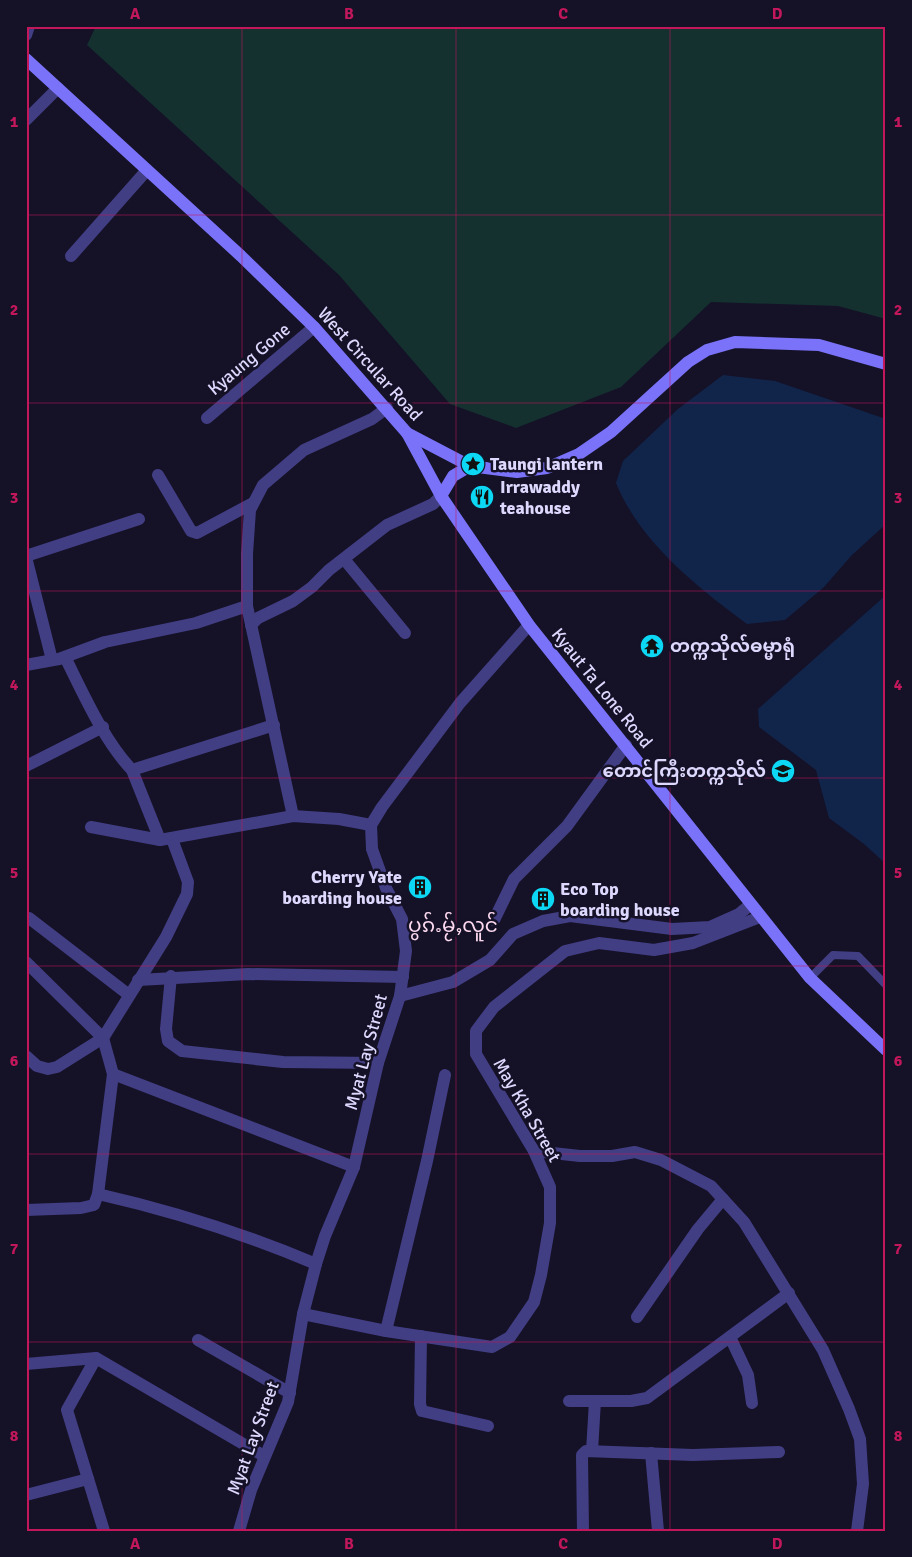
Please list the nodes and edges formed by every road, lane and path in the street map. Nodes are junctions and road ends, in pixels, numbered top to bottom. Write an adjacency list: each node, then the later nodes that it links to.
1 (29, 26): 2 (street)
2 (26, 35)
3 (26, 59): 4 (street, West Circular Road)
4 (58, 88): 5 (street); 6 (street, West Circular Road)
5 (26, 120)
6 (147, 170): 7 (street); 8 (street, West Circular Road)
7 (71, 256)
8 (314, 327): 10 (street, West Circular Road); 11 (street, Kyaung Gone)
9 (886, 364): 13 (street, West Circular Road)
10 (387, 408): 12 (street, West Circular Road); 16 (street)
11 (207, 418)
12 (407, 433): 13 (street, West Circular Road); 15 (street, Kyaut Ta Lone Road)
13 (470, 466): 15 (street)
14 (158, 475): 16 (street)
15 (441, 496): 18 (street); 22 (street, Kyaut Ta Lone Road)
16 (253, 503): 20 (street)
17 (139, 519): 19 (street)
18 (344, 558): 21 (street); 23 (street)
19 (27, 559): 25 (street)
20 (247, 606): 21 (street); 24 (street)
21 (251, 625): 27 (street)
22 (529, 625): 29 (street, Kyaut Ta Lone Road); 33 (street)
23 (405, 633)
24 (64, 657): 25 (street); 28 (street)
25 (52, 660): 26 (street)
26 (26, 665)
27 (274, 725): 31 (street); 32 (street)
28 (103, 727): 30 (street); 31 (street)
29 (626, 745): 36 (street, Kyaut Ta Lone Road); 39 (street)
30 (26, 766)
31 (132, 770): 35 (street)
32 (293, 816): 33 (street); 35 (street)
33 (371, 825): 42 (street, Myat Lay Street)
34 (91, 827): 35 (street)
35 (166, 839): 44 (street)
36 (750, 905): 37 (street, Kyaut Ta Lone Road); 47 (street)
37 (760, 917): 43 (street, Kyaut Ta Lone Road); 54 (street, May Kha Street)
38 (30, 918): 46 (street)
39 (494, 920)
40 (26, 962): 48 (street)
41 (171, 976): 42 (street); 44 (street); 51 (street)
42 (403, 977): 47 (street, Myat Lay Street)
43 (810, 978): 45 (lane); 49 (street, Kyaut Ta Lone Road)
44 (138, 980): 46 (street)
45 (886, 985)
46 (129, 995): 48 (street)
47 (400, 996): 51 (street, Myat Lay Street)
48 (104, 1038): 50 (street); 52 (street)
49 (886, 1050)
50 (27, 1058)
51 (378, 1063): 55 (street, Myat Lay Street)
52 (113, 1074): 55 (street); 56 (street)
53 (445, 1075): 63 (street)
54 (534, 1150): 57 (street); 64 (street, May Kha Street)
55 (354, 1167): 59 (street, Myat Lay Street)
56 (98, 1194): 58 (street); 59 (street)
57 (723, 1199): 60 (street); 62 (street)
58 (26, 1210)
59 (316, 1264): 61 (street, Myat Lay Street)
60 (789, 1293): 65 (street); 84 (street)
61 (303, 1314): 63 (street, May Kha Street); 69 (street, Myat Lay Street)
62 (637, 1317)
63 (386, 1331): 64 (street, May Kha Street)
64 (421, 1336): 73 (street)
65 (730, 1337): 71 (street); 72 (street)
66 (198, 1340): 69 (street)
67 (96, 1358): 68 (street); 77 (street); 78 (street)
68 (26, 1364)
69 (290, 1393): 77 (street, Myat Lay Street)
70 (569, 1401): 71 (street)
71 (595, 1401): 74 (street)
72 (752, 1403)
73 (488, 1426)
74 (592, 1451): 76 (street); 82 (street)
75 (779, 1452): 76 (street)
76 (651, 1453): 83 (street)
77 (264, 1456): 81 (street, Myat Lay Street)
78 (88, 1479): 79 (street); 80 (street)
79 (26, 1495)
80 (105, 1530)
81 (239, 1531)
82 (583, 1531)
83 (658, 1531)
84 (857, 1531)

